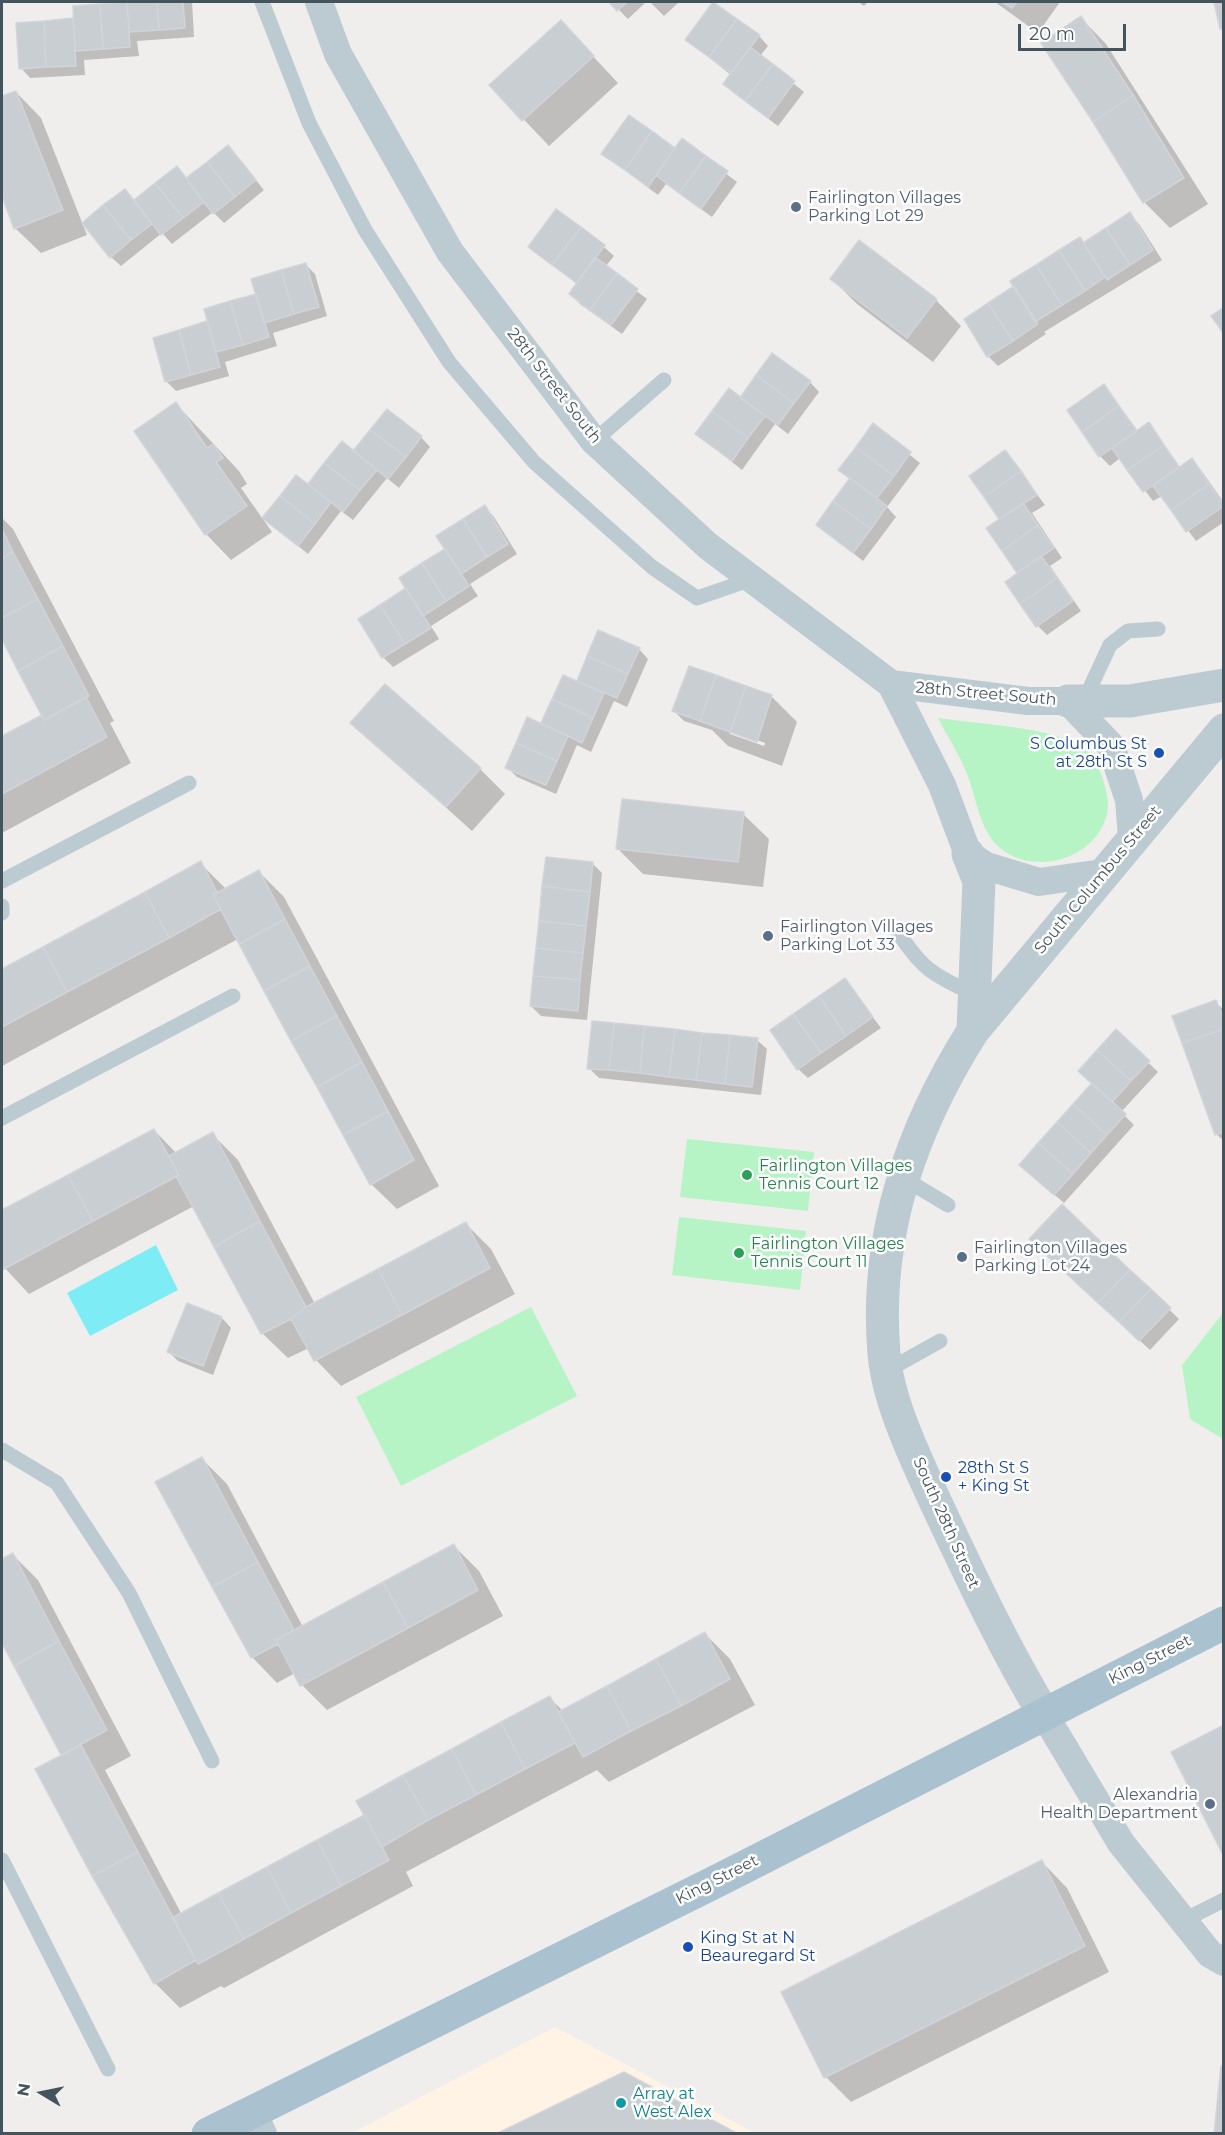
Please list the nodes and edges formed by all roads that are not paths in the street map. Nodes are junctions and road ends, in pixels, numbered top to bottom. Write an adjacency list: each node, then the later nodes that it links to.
1 (262, 2): 5 (lane)
2 (319, 2): 4 (street, 28th Street South)
3 (664, 380): 4 (lane)
4 (594, 441): 5 (street, 28th Street South)
5 (752, 579): 7 (street, 28th Street South)
6 (1158, 629): 9 (lane)
7 (891, 684): 9 (street, 28th Street South); 13 (street, 28th Street South)
8 (1224, 685): 9 (street)
9 (1076, 701): 12 (street, 28th Street South)
10 (1221, 738): 12 (street, South Columbus Street)
11 (189, 783): 15 (lane)
12 (1132, 837): 14 (street, South Columbus Street)
13 (968, 854): 14 (street); 19 (street)
14 (1102, 873): 21 (street, South Columbus Street)
15 (2, 881)
16 (2, 906): 17 (lane)
17 (2, 913)
18 (896, 929): 19 (lane)
19 (974, 993): 21 (street)
20 (233, 996): 22 (lane)
21 (973, 1031): 23 (street, South 28th Street)
22 (2, 1118)
23 (903, 1178): 24 (lane); 26 (street, South 28th Street)
24 (948, 1205)
25 (940, 1341): 26 (lane)
26 (888, 1370): 29 (street, South 28th Street)
27 (2, 1450): 30 (lane)
28 (1224, 1623): 29 (main road, King Street)
29 (1044, 1714): 33 (street, South 28th Street); 36 (main road, King Street)
30 (212, 1761)
31 (2, 1860): 35 (lane)
32 (1224, 1900): 33 (lane)
33 (1182, 1921): 34 (street, South 28th Street)
34 (1224, 1962)
35 (108, 2069)
36 (258, 2122): 37 (main road, King Street)
37 (208, 2133)

